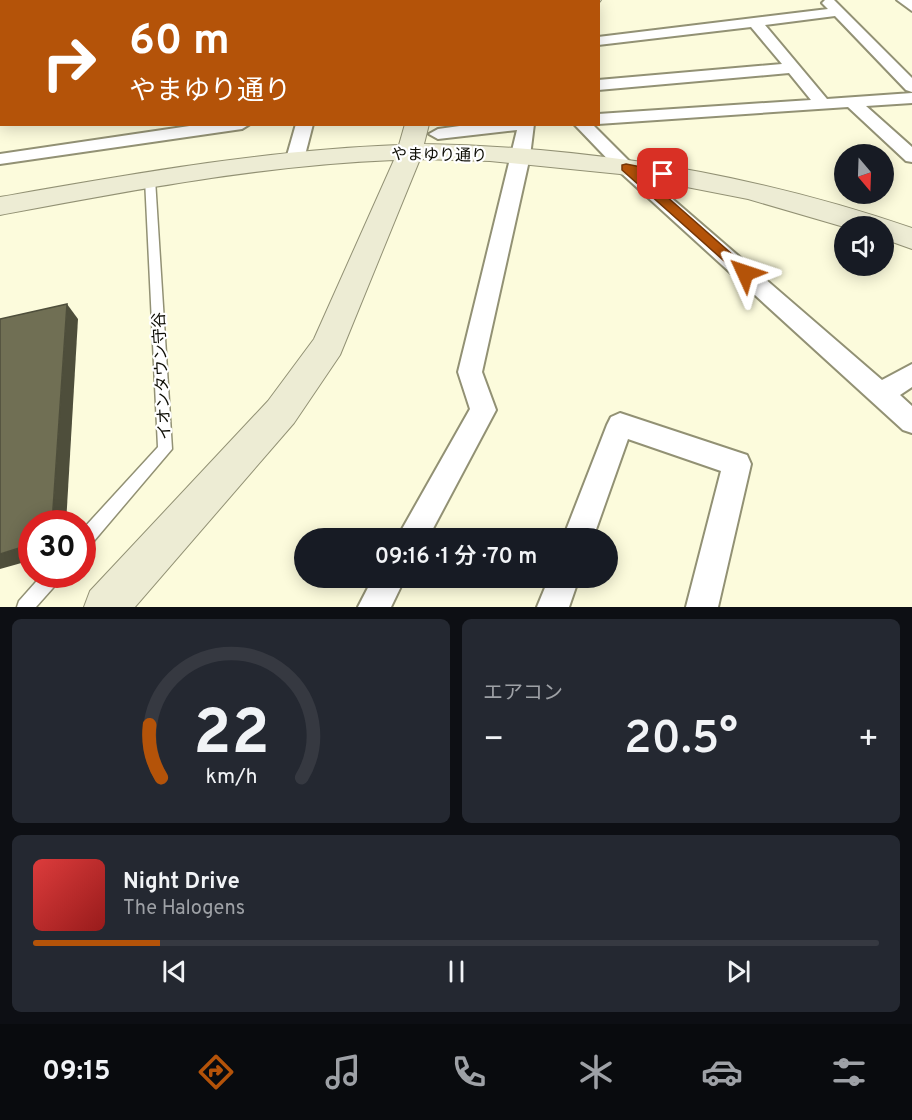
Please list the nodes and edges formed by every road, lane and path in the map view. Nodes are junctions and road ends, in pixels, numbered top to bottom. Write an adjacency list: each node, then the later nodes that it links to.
1 (826, 0): 4 (street)
2 (904, 0): 3 (street)
3 (912, 7)
4 (838, 12): 5 (street); 9 (street)
5 (755, 22): 6 (street); 7 (street)
6 (600, 41)
7 (794, 68): 8 (street); 12 (street)
8 (600, 85)
9 (912, 87)
10 (912, 98): 11 (street)
11 (854, 103): 12 (street); 21 (street)
12 (824, 105): 13 (street)
13 (600, 119)
14 (228, 126): 22 (street)
15 (304, 126): 23 (street)
16 (505, 126): 19 (street)
17 (526, 126): 20 (street)
18 (584, 126): 24 (street)
19 (422, 137): 20 (street, やまゆり通り); 23 (street, やまゆり通り); 40 (street)
20 (521, 156): 24 (street, やまゆり通り); 34 (street)
21 (912, 157)
22 (0, 159)
23 (294, 159): 25 (street, やまゆり通り)
24 (626, 168): 27 (street, やまゆり通り); 31 (street)
25 (150, 179): 26 (street, やまゆり通り); 33 (lane, イオンタウン守谷)
26 (0, 206)
27 (838, 216)
28 (894, 233): 29 (street)
29 (912, 239)
30 (912, 374): 31 (street)
31 (881, 394): 32 (street)
32 (912, 422)
33 (96, 526)
34 (418, 528)
35 (582, 528): 43 (street)
36 (42, 588): 39 (lane)
37 (384, 588): 41 (street)
38 (560, 588): 42 (street)
39 (25, 607)
40 (106, 607)
41 (374, 607)
42 (553, 607)
43 (702, 607)

